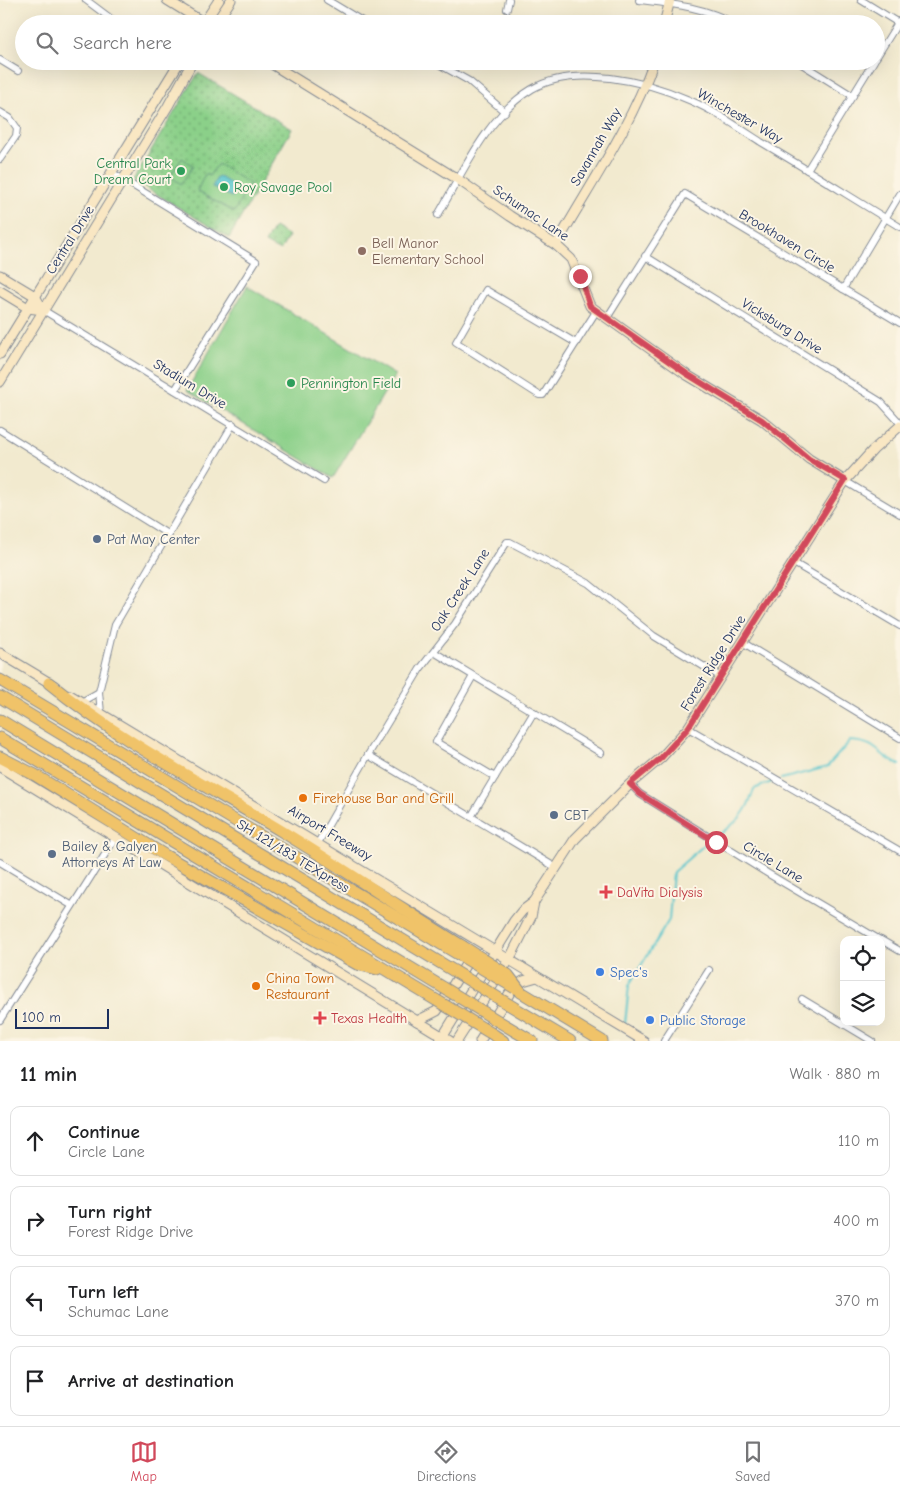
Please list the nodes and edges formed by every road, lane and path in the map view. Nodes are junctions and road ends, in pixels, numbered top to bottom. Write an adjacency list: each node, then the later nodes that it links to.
1 (86, 0): 11 (street)
2 (167, 0): 12 (main road)
3 (219, 0): 13 (main road)
4 (231, 0): 14 (main road)
5 (327, 0): 15 (street)
6 (509, 0): 10 (street)
7 (639, 0): 9 (street)
8 (861, 0): 18 (street)
9 (670, 2): 16 (main road); 17 (street)
10 (507, 9)
11 (106, 15)
12 (191, 15)
13 (209, 15)
14 (222, 15)
15 (352, 15)
16 (666, 15)
17 (716, 15)
18 (899, 22): 19 (street)
19 (885, 44)
20 (0, 60): 21 (street)
21 (15, 68)
22 (174, 70): 35 (main road, Central Drive)
23 (188, 70): 36 (main road, Central Drive)
24 (282, 70): 37 (main road, Schumac Lane)
25 (449, 70): 32 (street)
26 (651, 70): 29 (main road, Savannah Way)
27 (811, 70): 30 (street)
28 (869, 70): 30 (street)
29 (645, 86): 32 (street, Winchester Way); 34 (street, Winchester Way); 44 (main road, Savannah Way)
30 (853, 96): 34 (street)
31 (0, 112): 33 (street)
32 (505, 112): 37 (street, Winchester Way)
33 (0, 159)
34 (807, 170): 42 (street, Winchester Way)
35 (111, 172): 36 (street); 39 (main road, Central Drive)
36 (124, 179): 40 (main road, Central Drive); 58 (street)
37 (459, 180): 41 (street, Winchester Way); 44 (main road, Schumac Lane)
38 (900, 194): 42 (street)
39 (94, 200): 40 (main road); 49 (main road, Central Drive)
40 (106, 208): 51 (main road, Central Drive)
41 (438, 215)
42 (885, 218): 43 (street, Winchester Way); 47 (street)
43 (900, 227)
44 (556, 245): 52 (main road, Schumac Lane)
45 (645, 256): 47 (street, Brookhaven Circle); 53 (street); 60 (street, Vicksburg Drive)
46 (0, 275): 49 (main road)
47 (843, 289): 54 (street, Brookhaven Circle)
48 (0, 291): 50 (main road)
49 (35, 296): 50 (main road, Central Drive); 51 (main road)
50 (28, 308): 51 (main road); 56 (main road, Central Drive)
51 (43, 310): 57 (main road, Central Drive); 58 (street, Stadium Drive)
52 (597, 310): 53 (main road, Schumac Lane); 55 (street)
53 (607, 318): 62 (main road, Schumac Lane)
54 (900, 323)
55 (576, 343): 55 (street)
56 (0, 354)
57 (0, 382)
58 (176, 390): 59 (street, Stadium Drive)
59 (233, 424): 63 (street, Stadium Drive); 65 (street)
60 (900, 425): 62 (main road, Forest Ridge Drive)
61 (0, 430): 65 (street)
62 (845, 480): 64 (street, Schumac Lane); 66 (main road, Forest Ridge Drive)
63 (324, 481)
64 (900, 514)
65 (169, 535): 75 (street)
66 (792, 562): 67 (street); 68 (main road, Forest Ridge Drive)
67 (900, 626)
68 (742, 642): 72 (main road, Forest Ridge Drive); 83 (street)
69 (434, 652): 71 (street); 72 (street, Oak Creek Lane); 85 (street, Oak Creek Lane)
70 (0, 653): 74 (main road, Airport Freeway)
71 (473, 676): 78 (street); 88 (street)
72 (721, 677): 81 (main road, Forest Ridge Drive)
73 (0, 680): 101 (highway)
74 (49, 683): 77 (main road, Airport Freeway); 101 (highway)
75 (99, 692): 77 (street); 79 (street)
76 (0, 697): 117 (highway, SH 121/183 TEXpress, bridge)
77 (83, 702): 79 (main road, Airport Freeway)
78 (534, 712): 84 (street); 88 (street)
79 (101, 713): 92 (main road, Airport Freeway)
80 (0, 720): 116 (highway, bridge)
81 (688, 728): 89 (main road, Forest Ridge Drive); 93 (street)
82 (0, 738): 106 (highway)
83 (900, 738)
84 (601, 753)
85 (368, 755): 90 (street); 92 (street, Oak Creek Lane)
86 (0, 757): 106 (highway)
87 (0, 767): 91 (main road)
88 (495, 777): 90 (street)
89 (630, 784): 95 (main road, Forest Ridge Drive); 98 (street, Circle Lane)
90 (471, 817): 95 (street)
91 (116, 837): 97 (street); 110 (main road)
92 (318, 844): 99 (main road, Airport Freeway)
93 (900, 851)
94 (0, 862): 97 (street)
95 (555, 867): 96 (main road, Forest Ridge Drive)
96 (534, 902): 103 (main road, Forest Ridge Drive); 104 (main road, Forest Ridge Drive)
97 (71, 905): 109 (street)
98 (874, 936)
99 (472, 938): 103 (main road, Airport Freeway); 110 (main road)
100 (885, 942): 102 (street, Circle Lane)
101 (460, 950): 113 (highway, bridge)
102 (900, 951)
103 (495, 952): 104 (main road, Airport Freeway); 112 (main road, Forest Ridge Drive)
104 (509, 960): 107 (main road, Airport Freeway); 114 (main road, Forest Ridge Drive)
105 (709, 970): 119 (street)
106 (390, 972): 111 (highway, bridge)
107 (537, 977): 115 (main road); 118 (main road, Airport Freeway)
108 (802, 999): 120 (street)
109 (0, 1020)
110 (417, 1021): 112 (main road)
111 (498, 1038)
112 (444, 1040)
113 (603, 1040)
114 (457, 1041)
115 (480, 1041)
116 (532, 1041)
117 (570, 1041)
118 (644, 1041)
119 (664, 1041)
120 (872, 1041)

